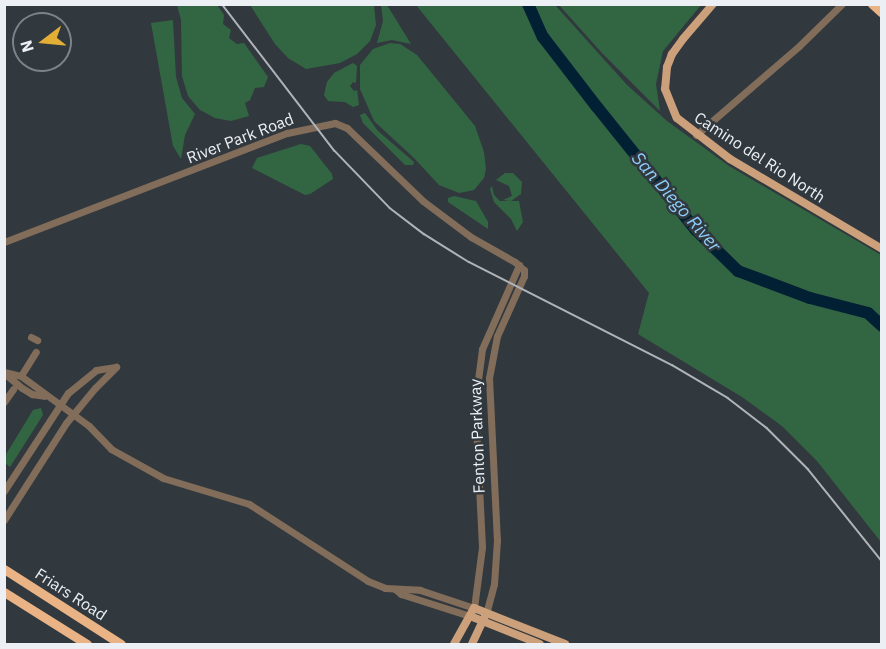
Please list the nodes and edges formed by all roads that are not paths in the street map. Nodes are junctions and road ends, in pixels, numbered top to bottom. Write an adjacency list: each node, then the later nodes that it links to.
1 (713, 4): 5 (main road, Camino del Rio North)
2 (872, 4): 4 (highway)
3 (839, 7): 5 (street)
4 (882, 13)
5 (696, 135): 7 (main road, Camino del Rio North)
6 (4, 242): 8 (street, River Park Road)
7 (882, 249)
8 (519, 265): 9 (street, Fenton Parkway); 10 (street, Fenton Parkway)
9 (504, 301): 10 (street); 23 (street, Fenton Parkway)
10 (505, 318): 24 (street, Fenton Parkway)
11 (36, 352): 13 (street)
12 (4, 372): 16 (street)
13 (22, 374)
14 (13, 388): 15 (street)
15 (4, 402)
16 (59, 405): 17 (street); 17 (street); 18 (street)
17 (73, 414): 19 (street); 21 (street)
18 (4, 491)
19 (4, 520)
20 (4, 569): 26 (highway, Friars Road)
21 (395, 589): 23 (street); 23 (street)
22 (4, 592): 25 (highway, Friars Road)
23 (472, 612): 24 (main road); 27 (main road, Fenton Parkway)
24 (485, 617): 28 (main road, Fenton Parkway); 29 (main road); 30 (main road)
25 (87, 645)
26 (121, 645)
27 (454, 645)
28 (472, 645)
29 (540, 645)
30 (565, 645)

